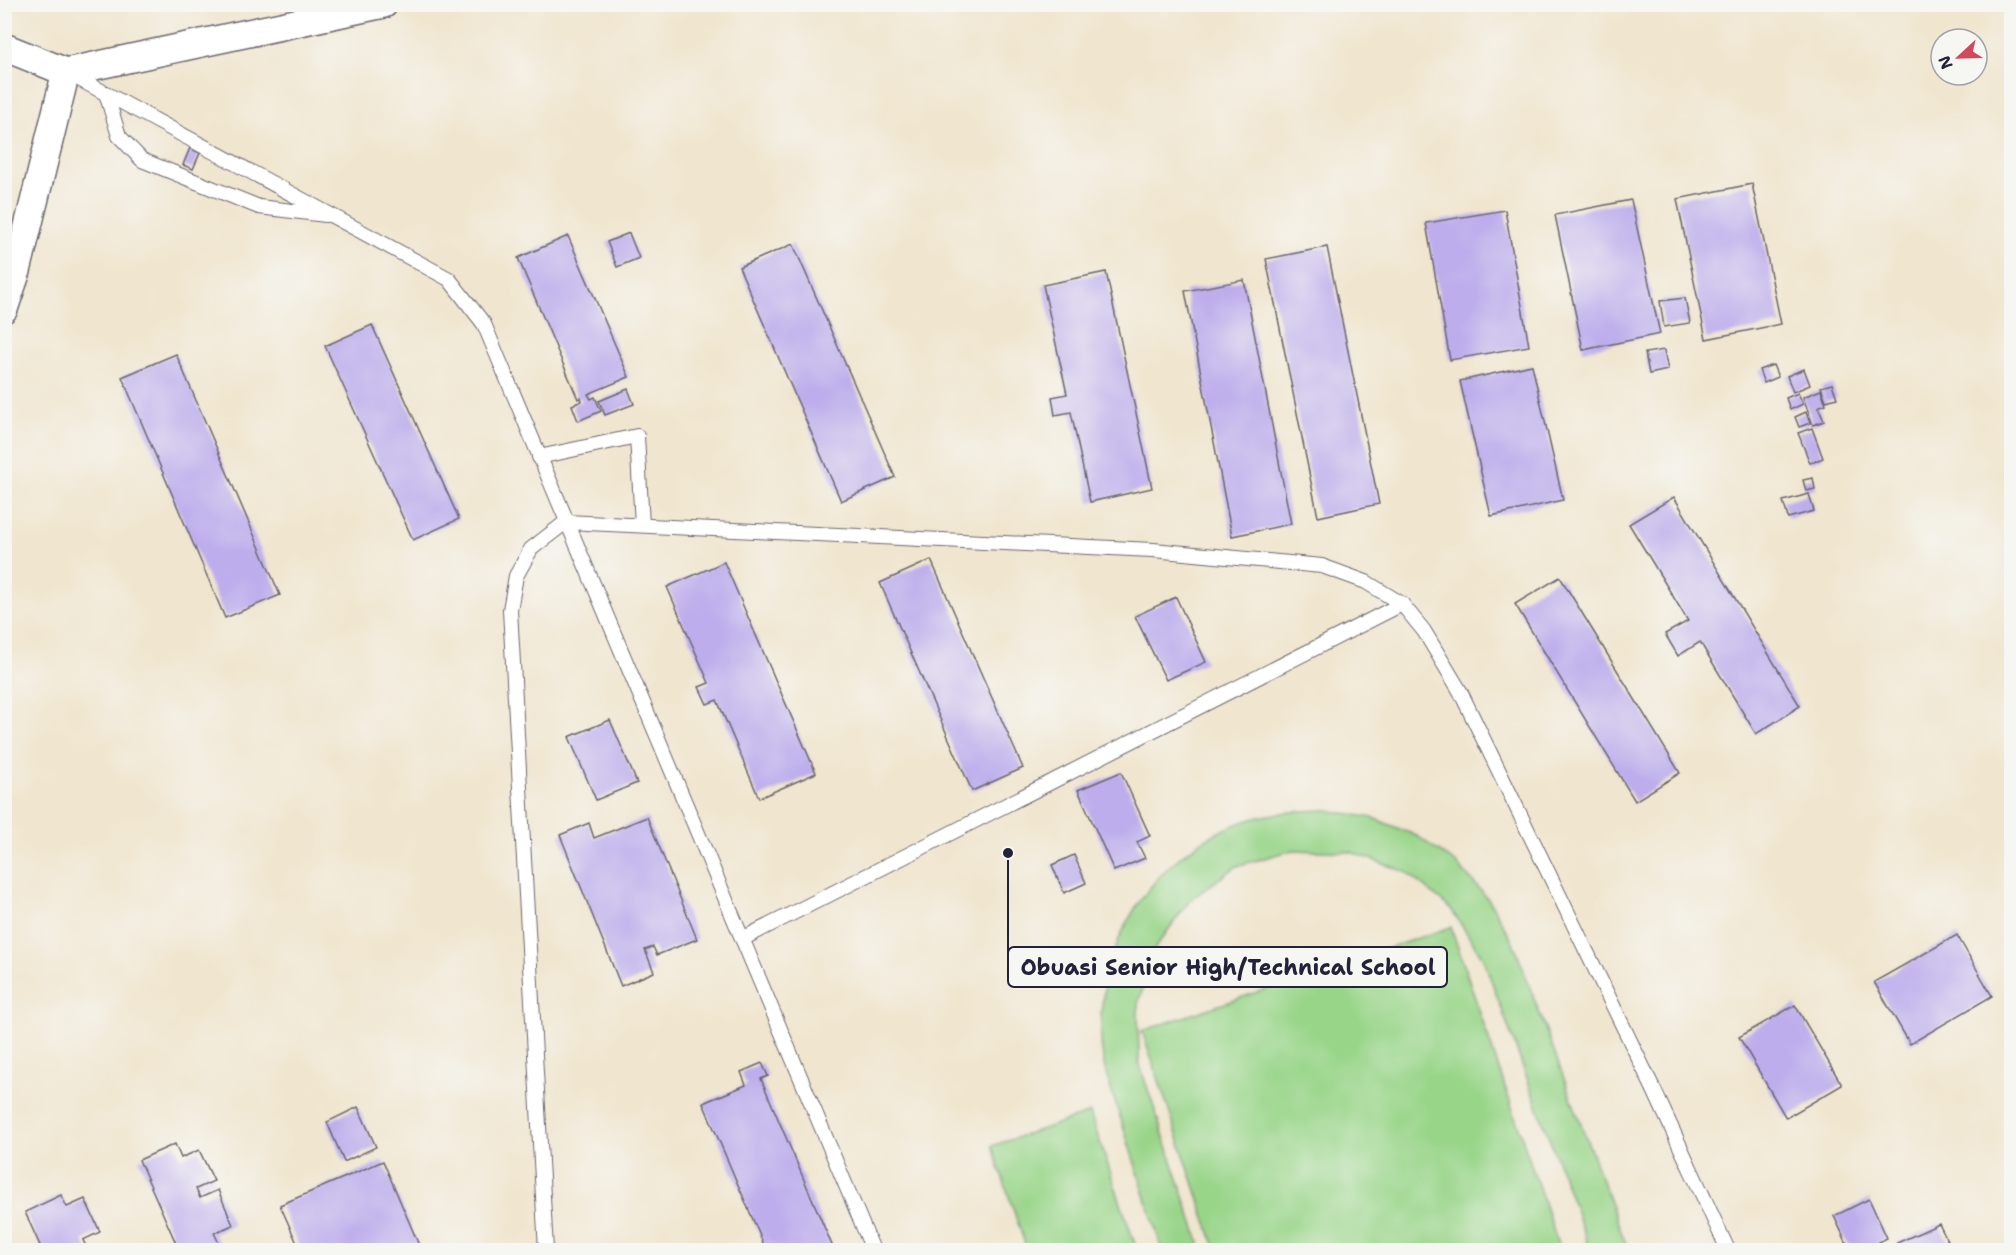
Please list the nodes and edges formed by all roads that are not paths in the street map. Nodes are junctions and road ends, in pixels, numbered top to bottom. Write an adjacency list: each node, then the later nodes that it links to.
1 (384, 4): 3 (street)
2 (4, 47): 3 (street)
3 (66, 72): 4 (lane); 6 (street)
4 (106, 93): 5 (lane); 5 (lane)
5 (333, 216): 7 (lane)
6 (4, 309)
7 (539, 457): 8 (lane); 9 (lane)
8 (566, 522): 9 (lane); 11 (lane); 12 (lane)
9 (642, 525): 10 (lane)
10 (1402, 604): 11 (lane); 14 (lane)
11 (742, 939): 13 (lane)
12 (546, 1251)
13 (873, 1251)
14 (1728, 1251)

